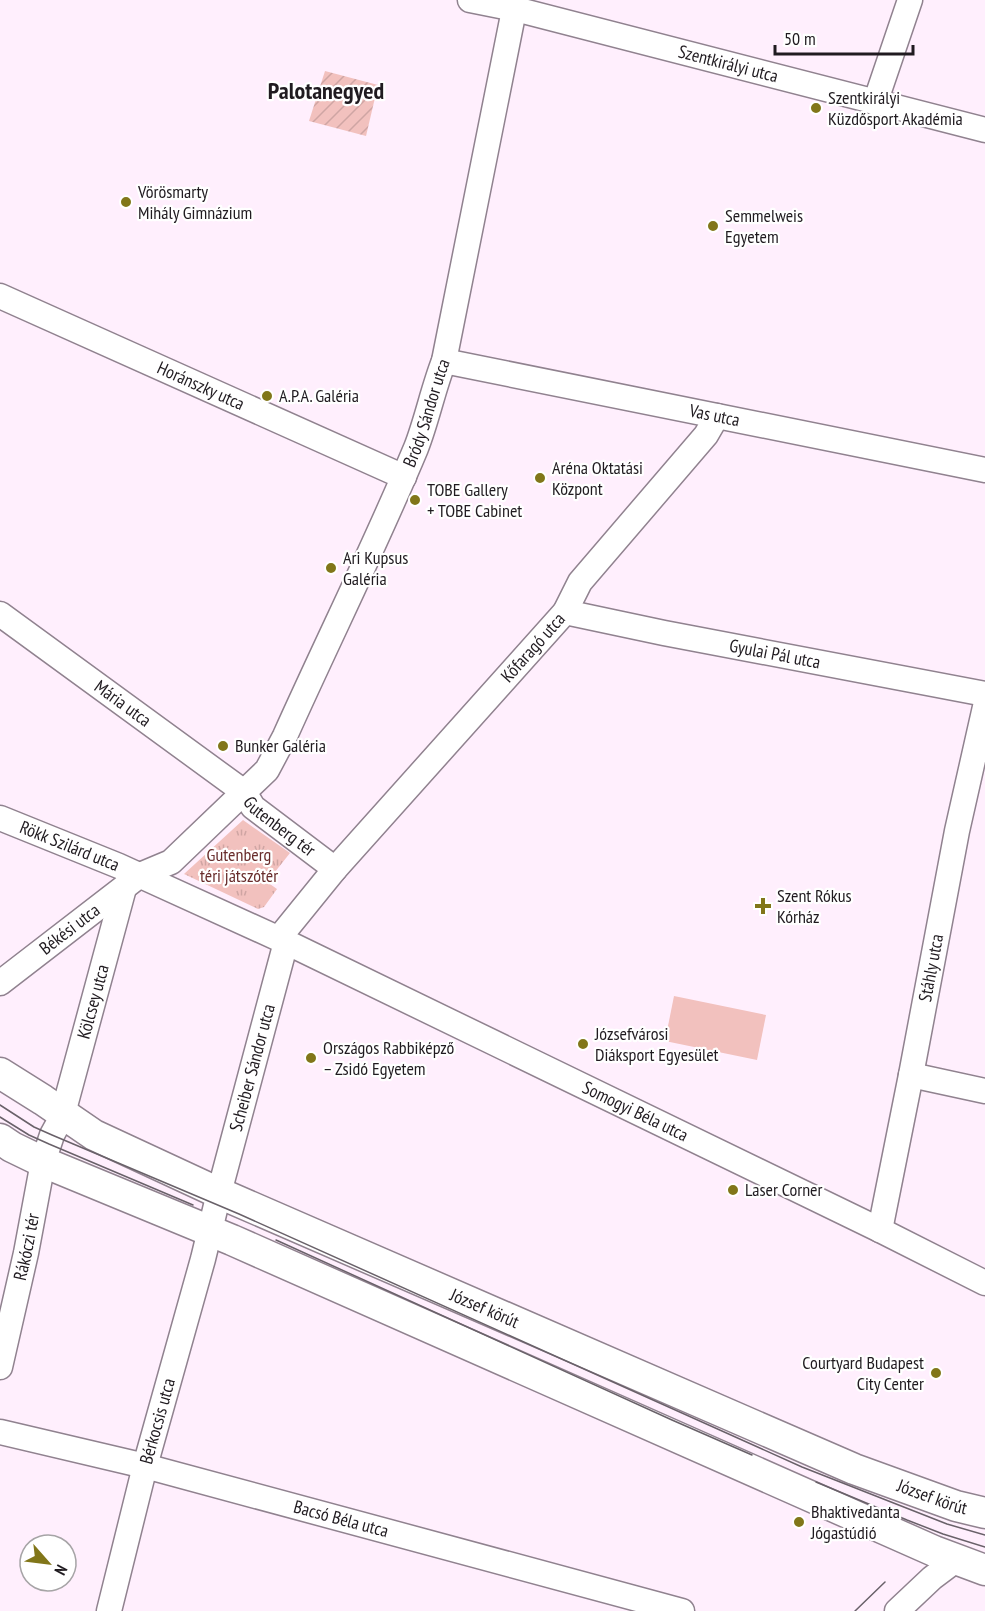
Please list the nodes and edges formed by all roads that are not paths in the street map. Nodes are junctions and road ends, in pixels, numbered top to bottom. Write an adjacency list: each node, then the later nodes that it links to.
1 (470, 0): 3 (street, Szentkirályi utca)
2 (910, 0): 4 (street)
3 (515, 5): 4 (street, Szentkirályi utca); 7 (street, Bródy Sándor utca)
4 (875, 103): 5 (street, Szentkirályi utca)
5 (985, 130)
6 (0, 296): 10 (street, Horánszky utca)
7 (444, 361): 8 (street, Vas utca); 10 (street, Bródy Sándor utca)
8 (717, 416): 9 (street, Vas utca); 11 (street, Kőfaragó utca)
9 (985, 470)
10 (404, 477): 15 (street, Bródy Sándor utca)
11 (565, 612): 13 (street, Gyulai Pál utca); 17 (street, Kőfaragó utca)
12 (0, 614): 15 (street, Mária utca)
13 (985, 694)
14 (985, 707): 22 (street, Stáhly utca)
15 (244, 792): 17 (street, Gutenberg tér); 18 (street, Gutenberg tér)
16 (0, 818): 18 (street, Rökk Szilárd utca)
17 (335, 869): 19 (street, Gutenberg tér)
18 (132, 882): 19 (street); 20 (street, Békési utca); 24 (street, Kölcsey utca)
19 (283, 940): 27 (street, Scheiber Sándor utca); 28 (street, Somogyi Béla utca)
20 (0, 983)
21 (0, 1073): 24 (main road, József körút)
22 (911, 1075): 23 (street); 28 (street, Stáhly utca)
23 (985, 1091)
24 (63, 1115): 26 (street, Kölcsey utca); 27 (main road, József körút)
25 (0, 1139): 26 (main road)
26 (43, 1161): 29 (main road); 31 (street, Rákóczi tér)
27 (219, 1193): 29 (street, Scheiber Sándor utca); 34 (main road, József körút)
28 (880, 1230): 30 (street, Somogyi Béla utca)
29 (209, 1231): 33 (street, Bérkocsis utca); 35 (main road)
30 (985, 1283)
31 (0, 1367)
32 (0, 1432): 33 (street, Bacsó Béla utca)
33 (145, 1466): 37 (street, Bérkocsis utca); 38 (street, Bacsó Béla utca)
34 (985, 1513)
35 (956, 1560): 36 (main road); 39 (street)
36 (985, 1570)
37 (109, 1611)
38 (682, 1611)
39 (897, 1611)

